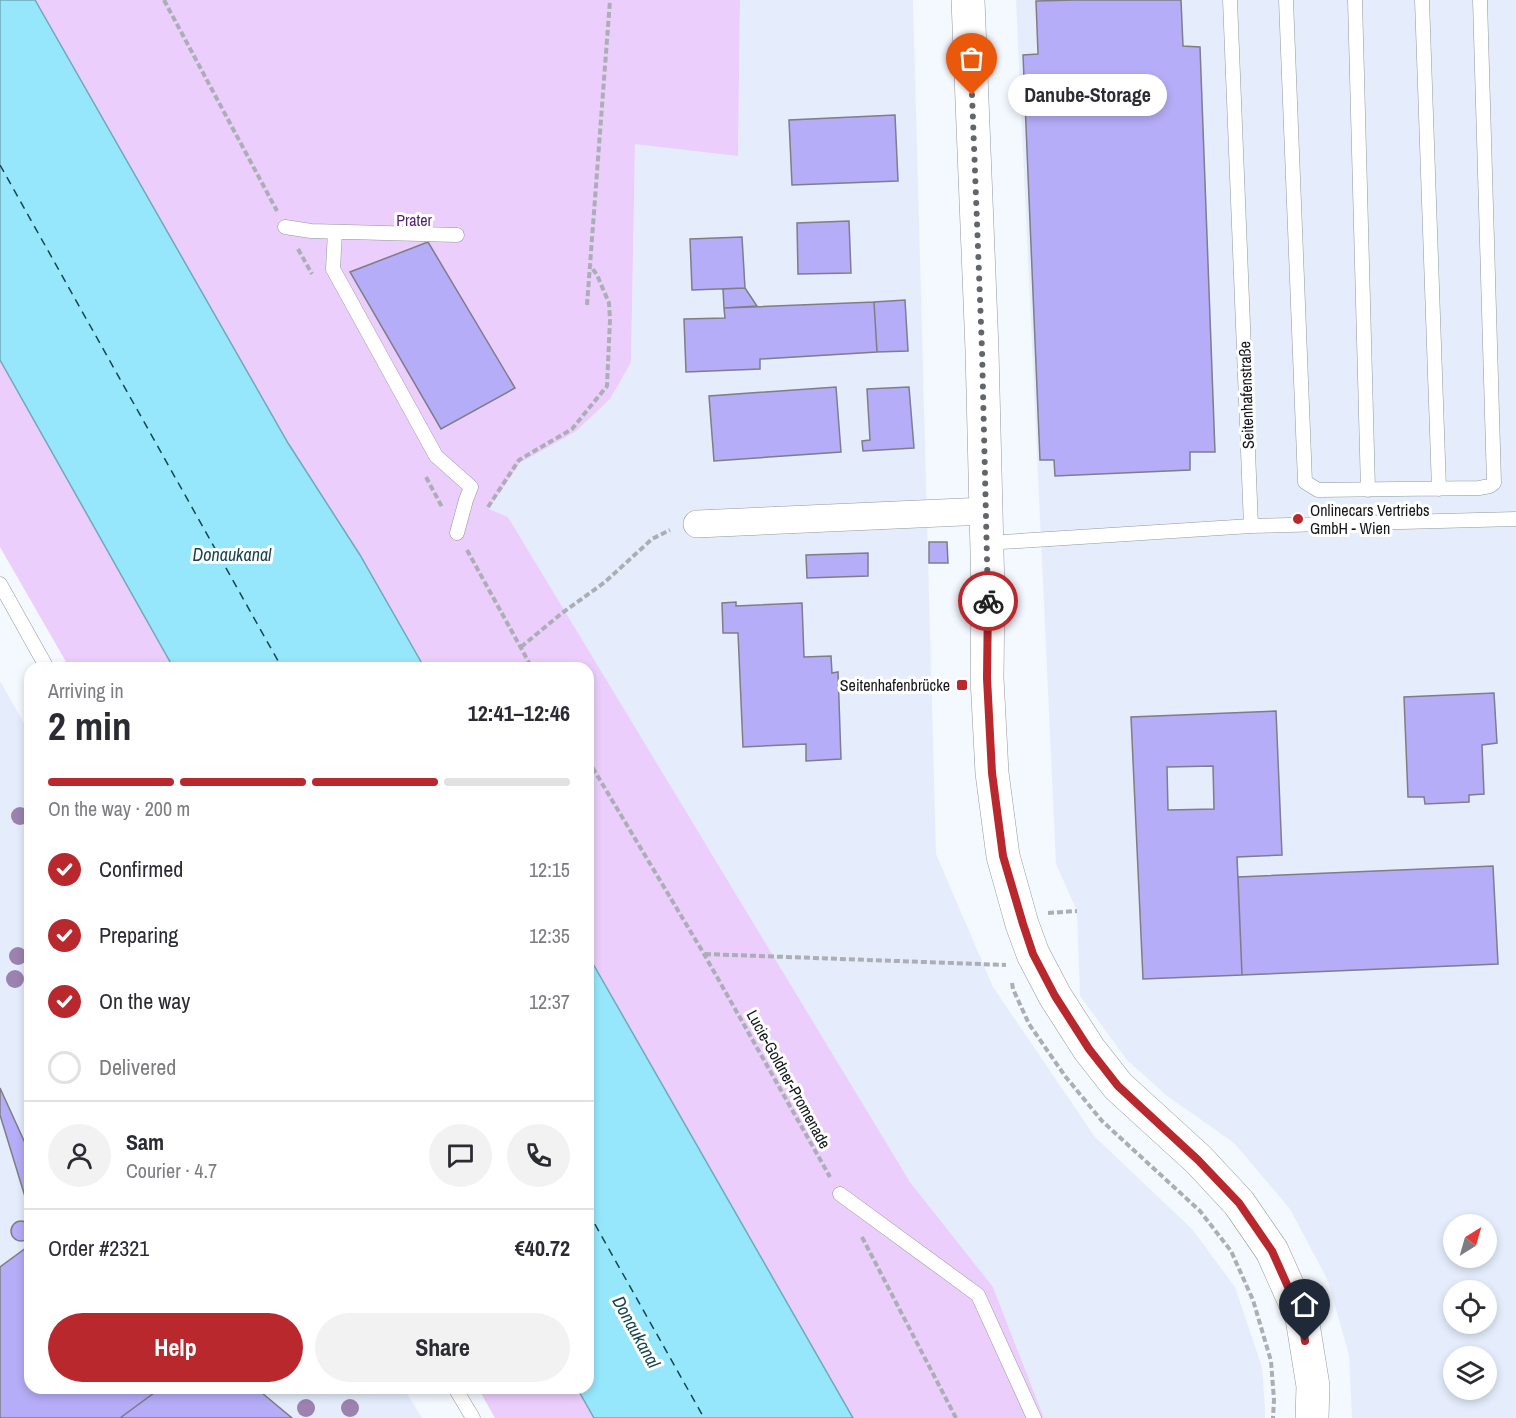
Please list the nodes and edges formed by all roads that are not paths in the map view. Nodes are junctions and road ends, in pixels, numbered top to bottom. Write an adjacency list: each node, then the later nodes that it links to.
1 (968, 0): 15 (main road)
2 (1230, 0): 14 (lane, Seitenhafenstraße)
3 (1286, 0): 11 (lane)
4 (1355, 0): 11 (lane)
5 (1422, 0): 10 (lane)
6 (1480, 0): 10 (lane)
7 (285, 227): 8 (lane)
8 (335, 232): 9 (lane); 16 (lane)
9 (457, 235)
10 (1439, 489): 11 (lane)
11 (1368, 490)
12 (1516, 519): 14 (lane)
13 (697, 524): 15 (street)
14 (1251, 526): 15 (lane)
15 (986, 527): 23 (main road)
16 (457, 533)
17 (0, 584): 18 (lane)
18 (45, 662)
19 (840, 1194): 22 (lane)
20 (459, 1394): 21 (lane)
21 (473, 1418)
22 (1034, 1418)
23 (1312, 1418)

